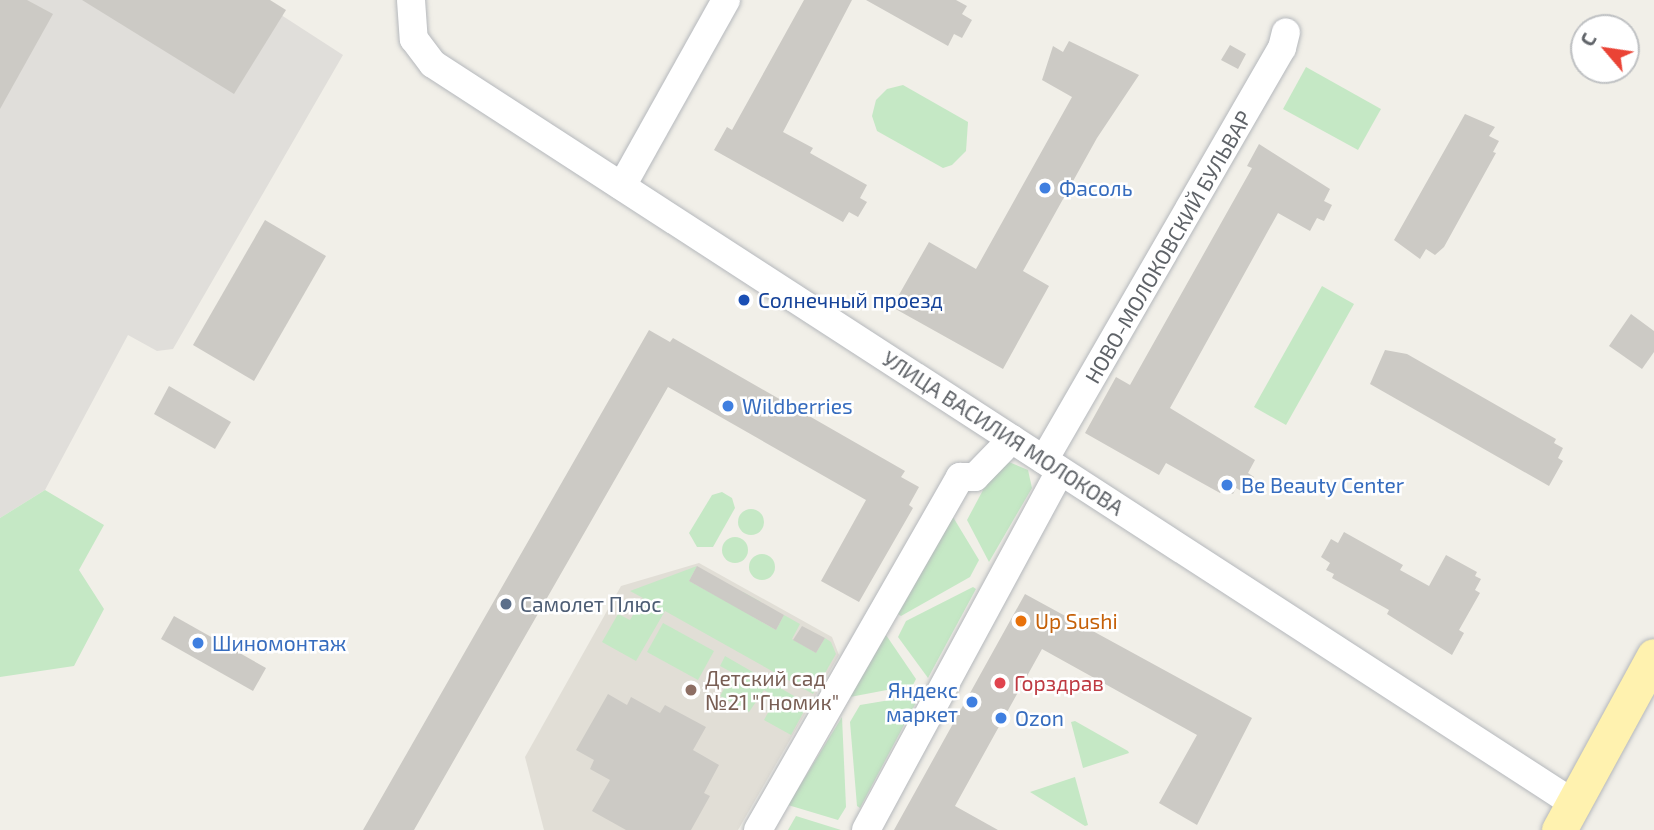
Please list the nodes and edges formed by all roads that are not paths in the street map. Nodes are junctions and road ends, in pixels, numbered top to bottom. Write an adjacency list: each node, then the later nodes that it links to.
1 (411, 0): 4 (street, УЛИЦА ВАСИЛИЯ МОЛОКОВА)
2 (726, 0): 4 (street)
3 (1286, 32): 6 (street, НОВО-МОЛОКОВСКИЙ БУЛЬВАР)
4 (622, 186): 5 (street, УЛИЦА ВАСИЛИЯ МОЛОКОВА)
5 (1012, 439): 6 (street, УЛИЦА ВАСИЛИЯ МОЛОКОВА); 9 (street)
6 (1052, 465): 8 (street, УЛИЦА ВАСИЛИЯ МОЛОКОВА); 10 (street, НОВО-МОЛОКОВСКИЙ БУЛЬВАР)
7 (1654, 656): 8 (main road)
8 (1566, 817)
9 (758, 830)
10 (866, 830)

